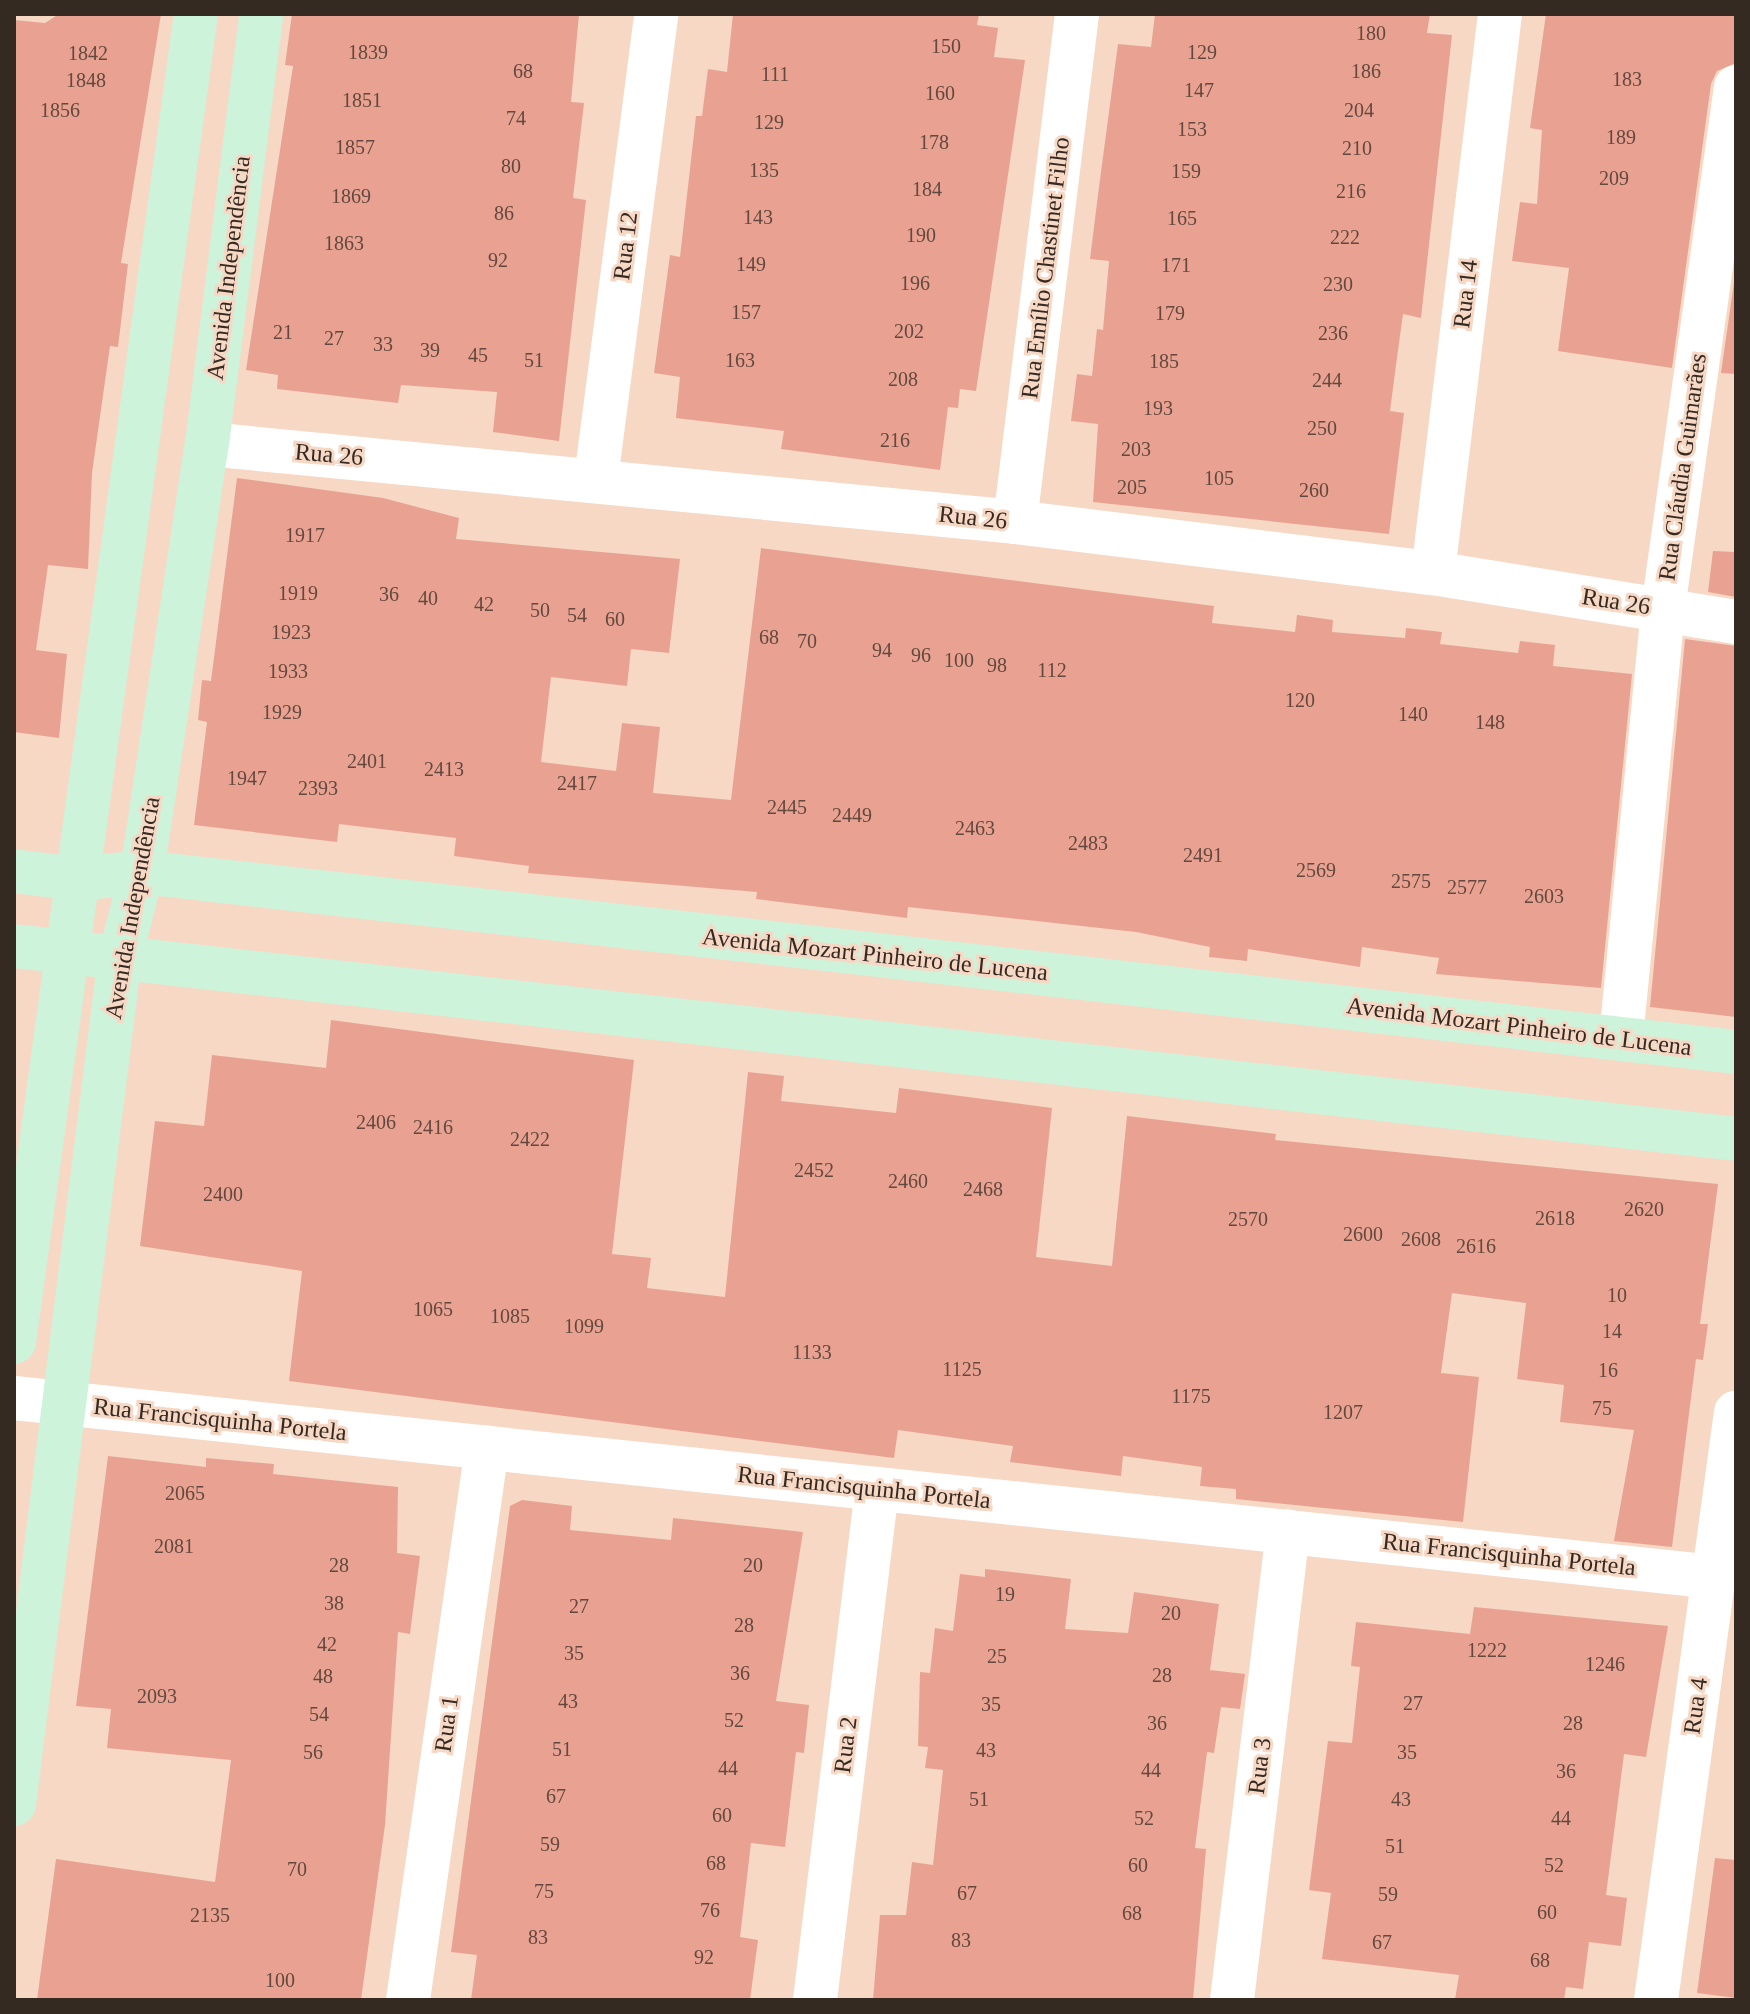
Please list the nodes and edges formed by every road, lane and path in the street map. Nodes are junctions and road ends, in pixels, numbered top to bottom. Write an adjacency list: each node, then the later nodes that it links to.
1 (196, 14): 15 (main road)
2 (261, 14): 7 (main road, Avenida Independência)
3 (656, 14): 8 (street, Rua 12)
4 (1077, 14): 9 (street, Rua Emílio Chastinet Filho)
5 (1500, 14): 10 (street, Rua 14)
6 (1736, 87): 11 (street, Rua Cláudia Guimarães)
7 (207, 444): 8 (street, Rua 26); 14 (main road, Avenida Independência)
8 (596, 479): 9 (street, Rua 26)
9 (1015, 522): 10 (street, Rua 26)
10 (1433, 573): 11 (street, Rua 26)
11 (1663, 609): 12 (street, Rua 26); 19 (street, Rua Cláudia Guimarães)
12 (1736, 622)
13 (14, 871): 15 (main road, Avenida Mozart Pinheiro de Lucena)
14 (142, 872): 15 (main road, Avenida Mozart Pinheiro de Lucena); 18 (main road, Avenida Independência); 19 (main road, Avenida Mozart Pinheiro de Lucena)
15 (77, 879): 17 (main road)
16 (14, 946): 17 (main road)
17 (65, 952): 18 (main road); 22 (main road)
18 (120, 957): 21 (main road); 24 (main road, Avenida Independência)
19 (1621, 1038): 20 (main road, Avenida Mozart Pinheiro de Lucena)
20 (1736, 1052)
21 (1736, 1139)
22 (14, 1342)
23 (14, 1398): 24 (street, Rua Francisquinha Portela)
24 (66, 1403): 26 (street, Rua Francisquinha Portela); 30 (main road, Avenida Independência)
25 (1736, 1412): 29 (street, Rua 4)
26 (487, 1448): 27 (street, Rua Francisquinha Portela); 31 (street, Rua 1)
27 (877, 1489): 28 (street, Rua Francisquinha Portela); 32 (street, Rua 2)
28 (1288, 1531): 29 (street, Rua Francisquinha Portela); 33 (street, Rua 3)
29 (1714, 1577): 34 (street, Rua 4)
30 (14, 1804)
31 (408, 2000)
32 (815, 2000)
33 (1232, 2000)
34 (1656, 2000)

